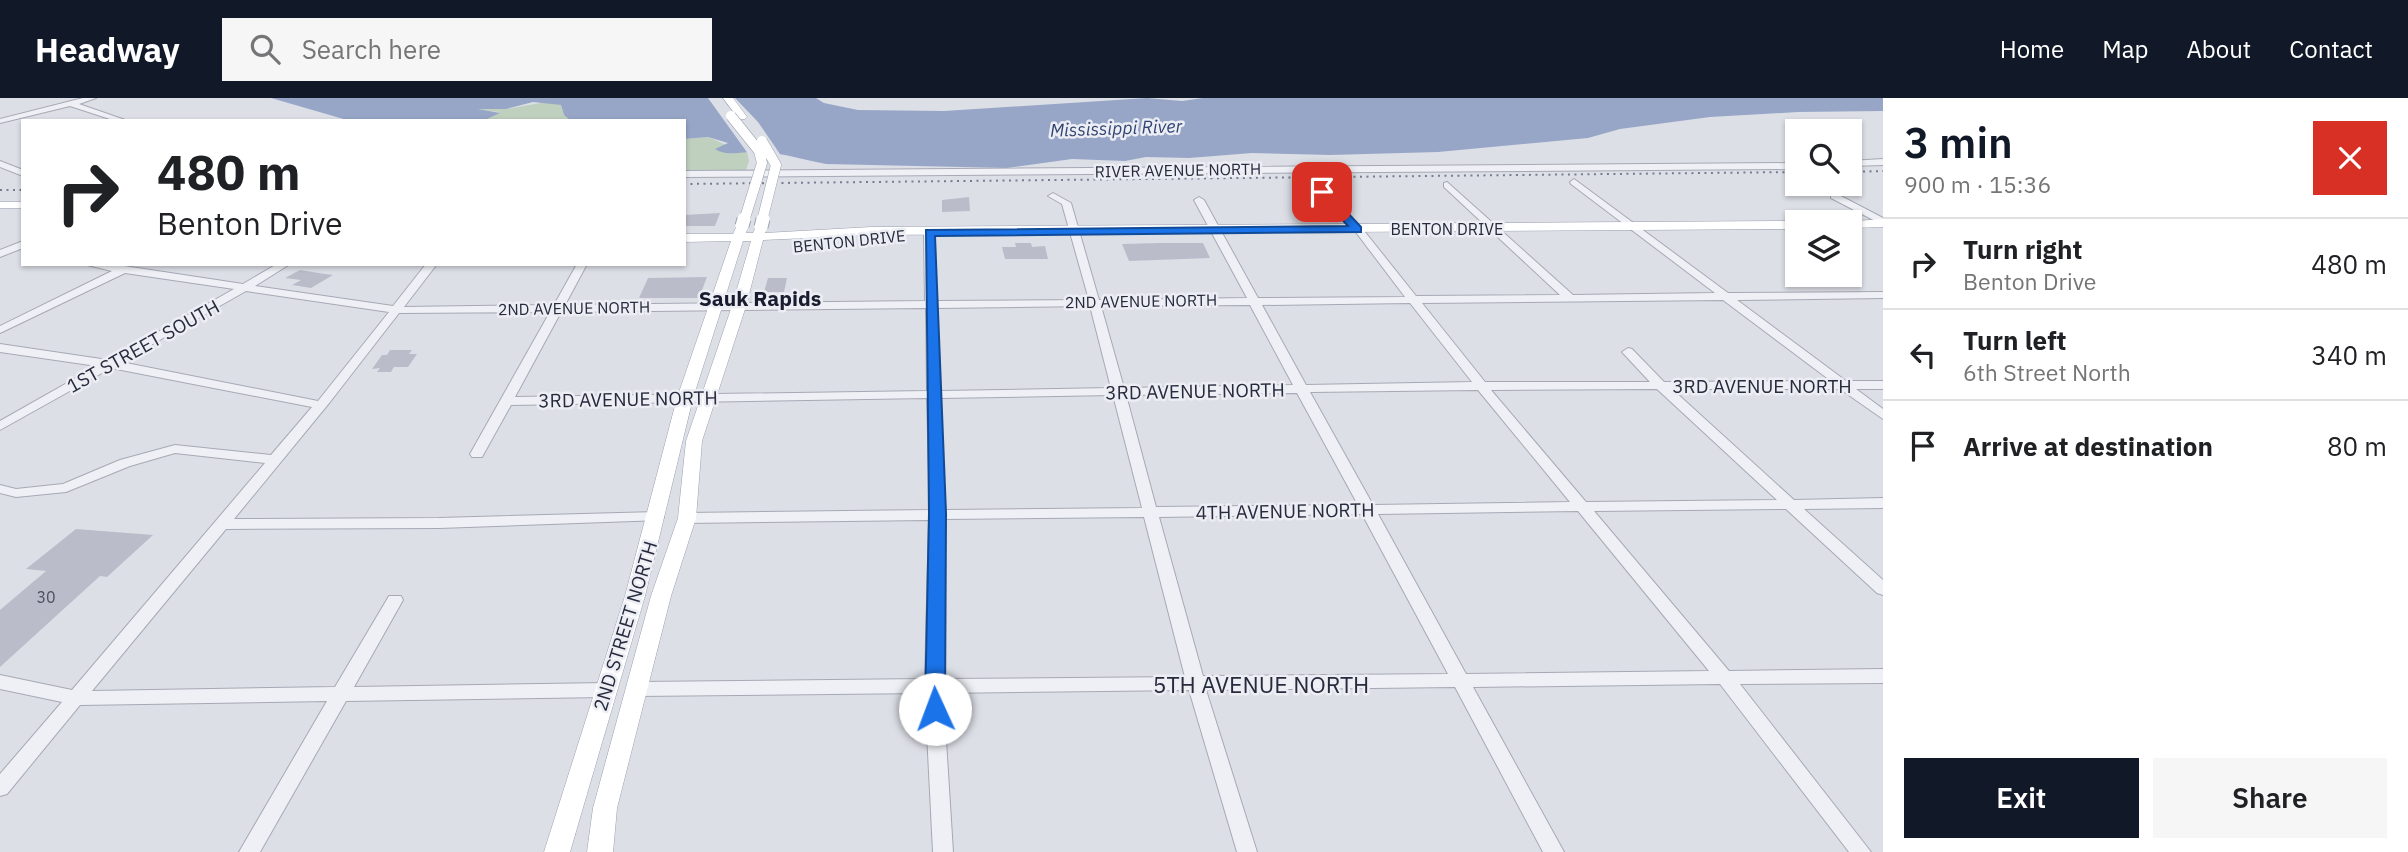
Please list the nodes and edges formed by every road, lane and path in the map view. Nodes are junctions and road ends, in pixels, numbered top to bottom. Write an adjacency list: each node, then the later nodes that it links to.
1 (55, 98): 5 (street)
2 (92, 98): 5 (street)
3 (717, 98): 6 (main road)
4 (728, 98): 6 (main road)
5 (71, 103): 7 (street); 8 (street)
6 (737, 116): 34 (main road, 2ND STREET NORTH, bridge); 35 (main road, bridge)
7 (118, 119)
8 (0, 121)
9 (1883, 162): 10 (street)
10 (1862, 163)
11 (0, 164): 13 (street)
12 (1785, 166): 14 (street, RIVER AVENUE NORTH)
13 (21, 172)
14 (686, 174)
15 (1574, 182): 29 (street)
16 (1447, 185): 28 (street)
17 (1322, 192): 30 (street)
18 (1053, 196): 32 (street)
19 (1834, 196): 25 (street)
20 (0, 199): 21 (main road)
21 (21, 199)
22 (1199, 200): 31 (street)
23 (0, 205): 24 (main road)
24 (21, 205)
25 (1883, 223): 26 (main road)
26 (1862, 224)
27 (1785, 225): 29 (main road, BENTON DRIVE)
28 (1497, 228): 29 (main road, BENTON DRIVE); 30 (main road, BENTON DRIVE); 48 (street)
29 (1637, 228): 47 (street)
30 (1357, 229): 31 (main road, BENTON DRIVE); 51 (street)
31 (1214, 230): 32 (main road, BENTON DRIVE); 49 (street)
32 (1073, 231): 33 (main road, BENTON DRIVE); 50 (street)
33 (929, 233): 35 (main road, BENTON DRIVE); 52 (street)
34 (738, 237): 35 (main road, BENTON DRIVE); 36 (main road, BENTON DRIVE); 38 (main road, BENTON DRIVE); 54 (main road, 2ND STREET NORTH)
35 (759, 237): 53 (main road)
36 (686, 238)
37 (21, 245): 39 (street)
38 (686, 248)
39 (1, 253): 40 (street)
40 (21, 255)
41 (282, 266): 45 (street, 1ST STREET SOUTH)
42 (431, 266): 56 (street)
43 (581, 266): 55 (street)
44 (128, 267): 45 (street, 2ND AVENUE NORTH); 57 (street)
45 (246, 287): 56 (street, 2ND AVENUE NORTH); 60 (street, 1ST STREET SOUTH)
46 (1883, 295): 47 (street, 2ND AVENUE NORTH)
47 (1727, 296): 48 (street, 2ND AVENUE NORTH); 63 (street)
48 (1570, 298): 51 (street, 2ND AVENUE NORTH)
49 (1251, 300): 50 (street, 2ND AVENUE NORTH); 51 (street, 2ND AVENUE NORTH); 65 (street)
50 (1095, 302): 52 (street, 2ND AVENUE NORTH); 67 (street)
51 (1416, 302): 64 (street)
52 (930, 303): 53 (street, 2ND AVENUE NORTH); 66 (street)
53 (739, 306): 54 (street, 2ND AVENUE NORTH); 68 (main road)
54 (717, 307): 55 (street, 2ND AVENUE NORTH); 69 (main road, 2ND STREET NORTH)
55 (557, 308): 56 (street, 2ND AVENUE NORTH); 70 (street)
56 (398, 310): 71 (street)
57 (0, 330)
58 (0, 348): 60 (street)
59 (1628, 352): 62 (street)
60 (111, 364): 71 (street); 73 (street, 1ST STREET SOUTH)
61 (1883, 385): 63 (street, 3RD AVENUE NORTH)
62 (1661, 386): 63 (street, 3RD AVENUE NORTH); 64 (street, 3RD AVENUE NORTH); 78 (street)
63 (1843, 386): 72 (street)
64 (1481, 387): 65 (street, 3RD AVENUE NORTH); 79 (street)
65 (1302, 389): 67 (street, 3RD AVENUE NORTH); 80 (street)
66 (934, 393): 67 (street, 3RD AVENUE NORTH); 68 (street, 3RD AVENUE NORTH); 81 (street)
67 (1119, 393): 82 (street)
68 (706, 397): 69 (street, 3RD AVENUE NORTH); 84 (main road)
69 (685, 398): 70 (street, 3RD AVENUE NORTH); 83 (main road, 2ND STREET NORTH)
70 (508, 401): 74 (street)
71 (321, 405): 75 (street)
72 (1883, 415)
73 (0, 426)
74 (477, 454)
75 (275, 460): 76 (street); 85 (street)
76 (0, 489)
77 (1883, 503): 78 (street, 4TH AVENUE NORTH)
78 (1792, 504): 79 (street, 4TH AVENUE NORTH); 86 (street)
79 (1582, 507): 80 (street, 4TH AVENUE NORTH); 89 (street)
80 (1366, 509): 82 (street, 4TH AVENUE NORTH); 91 (street)
81 (937, 513): 82 (street, 4TH AVENUE NORTH); 84 (street, 4TH AVENUE NORTH); 93 (street)
82 (1149, 513): 92 (street)
83 (657, 517): 85 (street); 94 (main road, 2ND STREET NORTH)
84 (687, 517): 95 (main road)
85 (221, 524): 97 (street)
86 (1883, 589)
87 (395, 600): 96 (street)
88 (1883, 676): 89 (street, 5TH AVENUE NORTH)
89 (1724, 678): 91 (street, 5TH AVENUE NORTH); 105 (street)
90 (0, 682): 97 (street)
91 (1460, 683): 92 (street, 5TH AVENUE NORTH); 104 (street)
92 (1196, 685): 93 (street, 5TH AVENUE NORTH); 103 (street)
93 (934, 687): 95 (street, 5TH AVENUE NORTH); 102 (street)
94 (606, 690): 96 (street); 100 (main road, 2ND STREET NORTH)
95 (638, 690): 101 (main road)
96 (341, 694): 97 (street); 99 (street)
97 (77, 698): 98 (street)
98 (0, 788)
99 (249, 852)
100 (557, 852)
101 (600, 852)
102 (943, 852)
103 (1247, 852)
104 (1554, 852)
105 (1861, 852)

